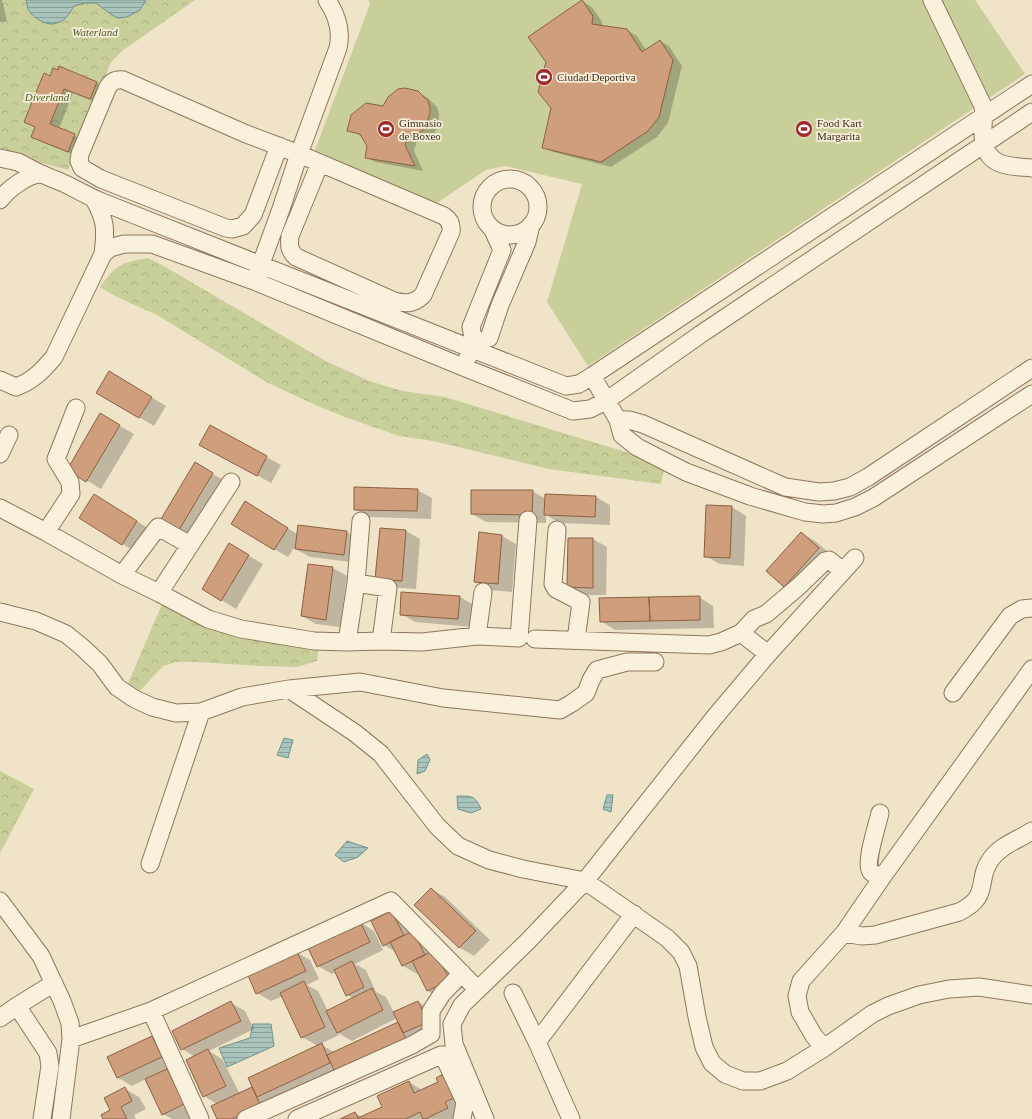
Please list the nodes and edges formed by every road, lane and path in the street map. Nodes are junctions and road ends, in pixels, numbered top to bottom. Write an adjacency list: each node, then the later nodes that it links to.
1 (327, 0): 8 (street)
2 (932, 0): 5 (street)
3 (1032, 84): 5 (street)
4 (1032, 112): 6 (street)
5 (984, 116): 6 (street); 20 (street)
6 (984, 144): 11 (street); 21 (street)
7 (279, 146): 7 (street); 8 (street)
8 (299, 154): 10 (street); 18 (street)
9 (0, 158): 12 (street)
10 (320, 163): 10 (street)
11 (1032, 168)
12 (41, 174): 13 (street); 14 (street)
13 (94, 199): 17 (street); 18 (street)
14 (0, 200)
15 (531, 225): 16 (street); 16 (street); 22 (street)
16 (492, 228): 22 (street)
17 (104, 254): 19 (street); 26 (street)
18 (261, 264): 19 (street); 22 (street)
19 (254, 281): 23 (street)
20 (688, 313): 21 (street); 25 (street)
21 (701, 334): 28 (street)
22 (473, 346): 23 (street); 25 (street)
23 (463, 367): 28 (street)
24 (1032, 368): 30 (street)
25 (592, 376): 28 (street)
26 (0, 380)
27 (1032, 394): 30 (street)
28 (606, 401): 30 (street)
29 (76, 408): 38 (street)
30 (618, 420)
31 (9, 435): 32 (street)
32 (0, 454)
33 (231, 482): 39 (street)
34 (0, 508): 38 (street)
35 (528, 520): 49 (street)
36 (361, 521): 43 (street)
37 (557, 530): 51 (street)
38 (46, 532): 42 (street)
39 (190, 545): 42 (street); 44 (street)
40 (855, 558): 41 (street)
41 (844, 571): 48 (street); 54 (street)
42 (122, 575): 44 (street)
43 (356, 583): 52 (street); 53 (street)
44 (159, 592): 53 (street)
45 (483, 592): 49 (street)
46 (1032, 608): 58 (street)
47 (0, 612): 59 (street)
48 (741, 632): 51 (street); 54 (street)
49 (477, 636): 52 (street)
50 (535, 639): 51 (street)
51 (576, 640)
52 (381, 641): 53 (street)
53 (347, 642)
54 (768, 654): 64 (street)
55 (655, 662): 57 (street)
56 (1032, 668): 63 (street)
57 (289, 689): 59 (street); 64 (street)
58 (953, 693)
59 (201, 712): 62 (street)
60 (880, 813): 63 (street)
61 (1032, 832): 67 (street)
62 (150, 864)
63 (883, 876): 67 (street)
64 (585, 881): 66 (street); 70 (street)
65 (2, 907): 69 (street)
66 (634, 914): 77 (street); 78 (street)
67 (844, 933): 78 (street)
68 (462, 973): 70 (street); 74 (street); 82 (street)
69 (54, 983): 73 (street); 76 (street)
70 (477, 989): 85 (street)
71 (513, 993): 77 (street)
72 (1032, 995): 78 (street)
73 (17, 1006): 75 (street); 79 (street)
74 (151, 1011): 76 (street); 81 (street)
75 (0, 1018)
76 (71, 1039): 80 (street)
77 (537, 1042): 86 (street)
78 (824, 1048)
79 (42, 1119)
80 (61, 1119)
81 (200, 1119)
82 (246, 1119)
83 (297, 1119): 84 (street)
84 (462, 1119)
85 (485, 1119)
86 (570, 1119)

